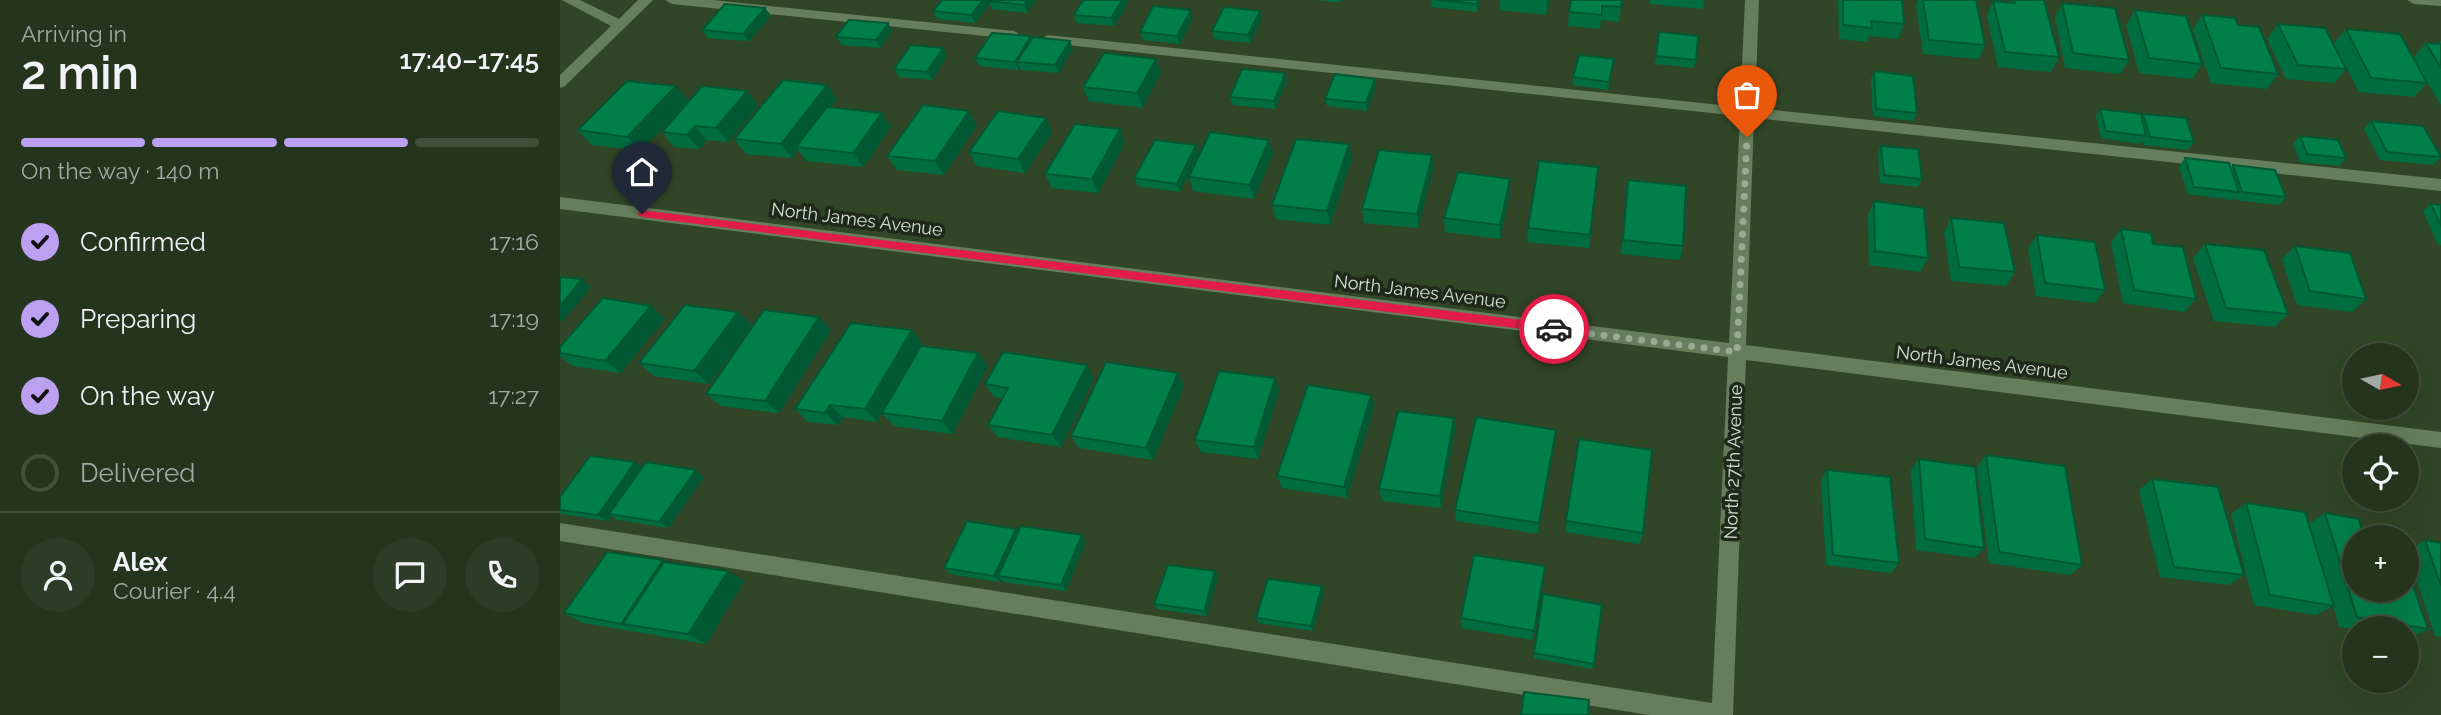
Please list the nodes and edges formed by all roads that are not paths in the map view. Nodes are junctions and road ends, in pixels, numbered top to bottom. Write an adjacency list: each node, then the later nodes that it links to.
1 (569, 0): 7 (street)
2 (646, 0): 7 (street)
3 (673, 0): 9 (street)
4 (1752, 0): 9 (street, North 27th Avenue)
5 (2414, 0): 6 (street)
6 (2441, 2)
7 (621, 24): 8 (street)
8 (560, 83)
9 (1748, 112): 10 (street); 12 (street, North 27th Avenue)
10 (2441, 185)
11 (560, 203): 12 (street, North James Avenue)
12 (1737, 352): 13 (street, North James Avenue); 15 (street, North 27th Avenue)
13 (2441, 440)
14 (560, 532): 15 (street)
15 (1719, 715)

